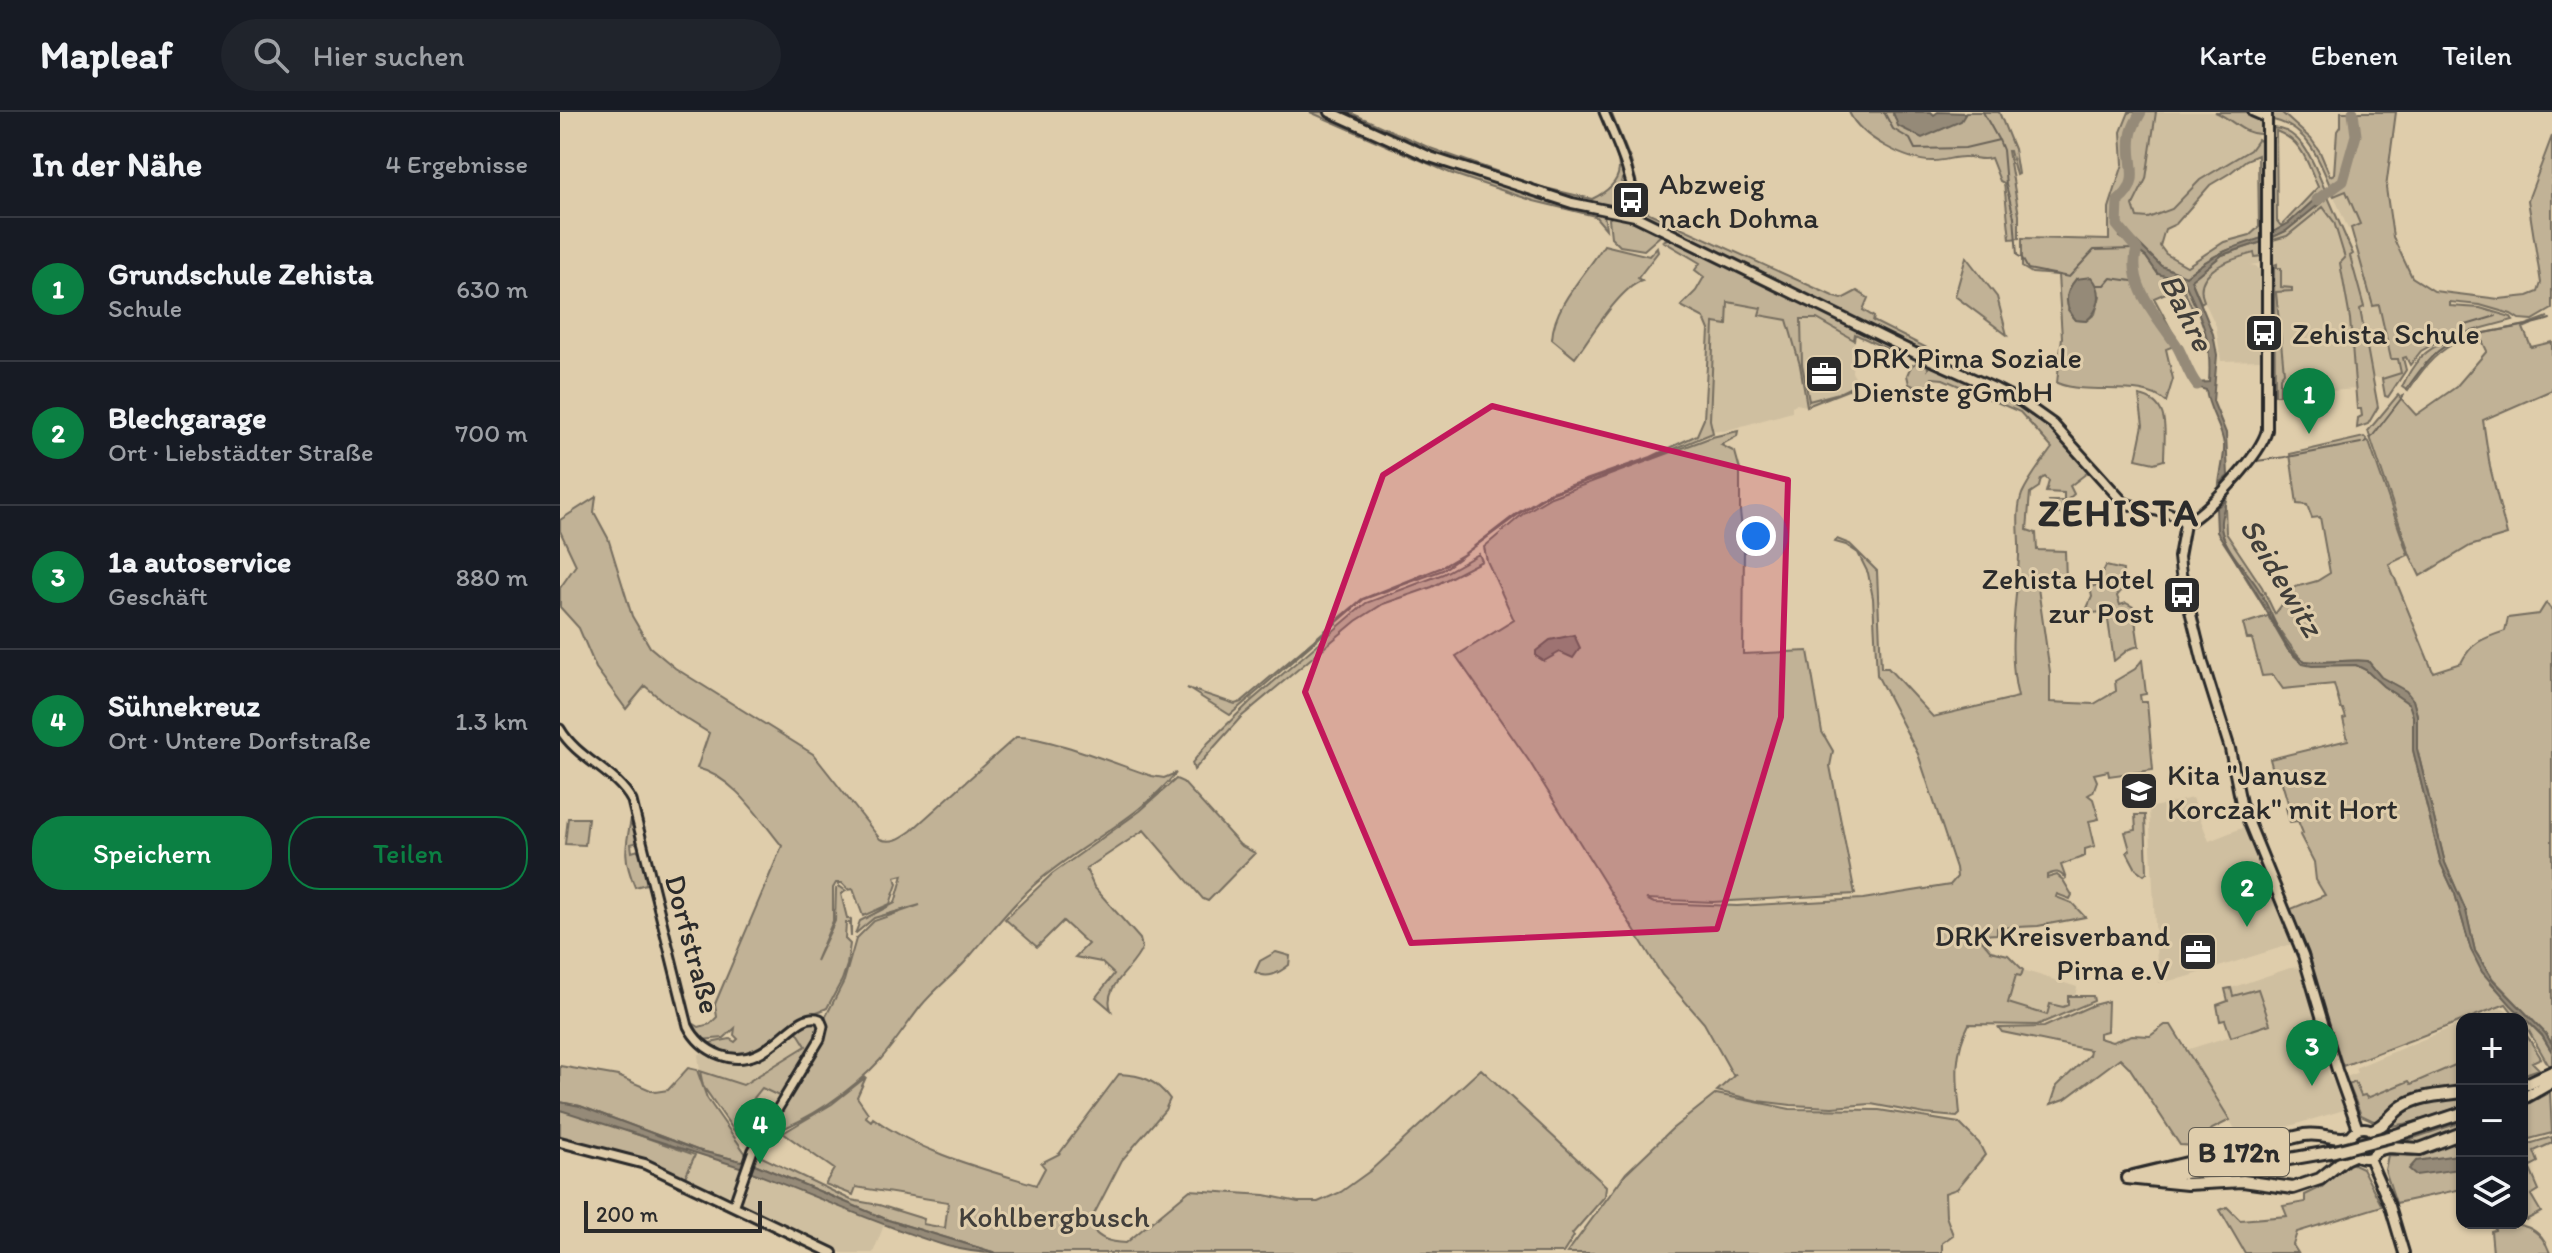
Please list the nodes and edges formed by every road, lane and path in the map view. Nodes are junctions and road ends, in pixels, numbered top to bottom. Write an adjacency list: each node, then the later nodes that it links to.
1 (1330, 112): 5 (main road)
2 (1604, 112): 5 (street)
3 (2253, 112): 4 (street)
4 (2267, 115): 6 (main road)
5 (1635, 216): 6 (main road)
6 (2185, 524): 15 (main road)
7 (560, 729): 23 (street, Dorfstraße)
8 (2552, 1072): 10 (highway)
9 (2552, 1082): 10 (highway)
10 (2538, 1084): 11 (highway); 12 (highway)
11 (2528, 1085)
12 (2528, 1092)
13 (2456, 1093): 16 (highway)
14 (2456, 1115): 22 (highway, B 172n, bridge)
15 (2358, 1129): 16 (main road); 18 (main road)
16 (2372, 1130): 20 (main road)
17 (2456, 1135): 20 (highway)
18 (2349, 1137): 21 (main road); 22 (highway, B 172n)
19 (560, 1142): 23 (main road)
20 (2373, 1154): 21 (main road); 25 (main road)
21 (2354, 1155): 22 (highway)
22 (2127, 1178)
23 (734, 1204): 24 (main road)
24 (832, 1253)
25 (2404, 1253)

